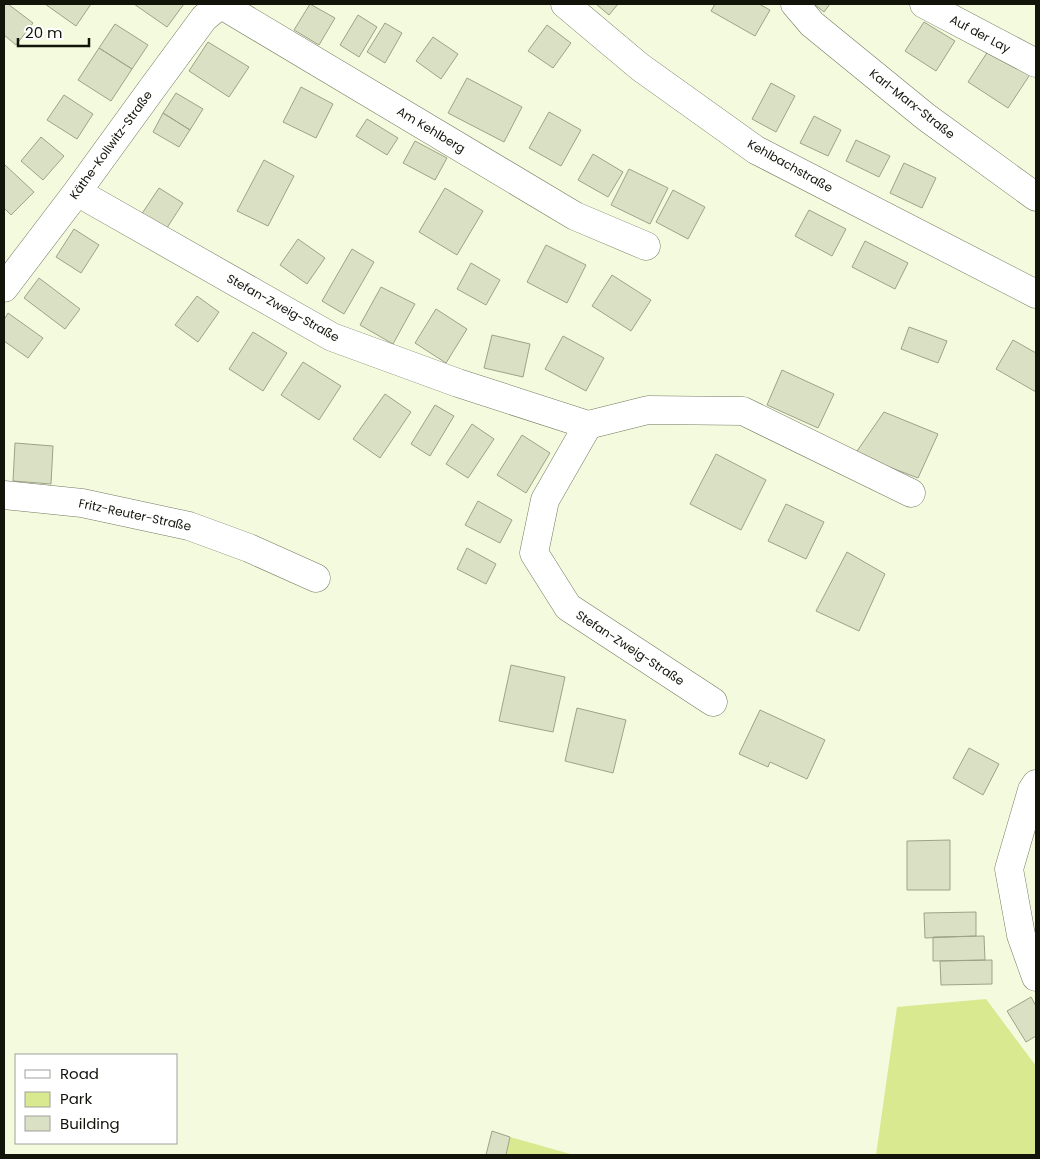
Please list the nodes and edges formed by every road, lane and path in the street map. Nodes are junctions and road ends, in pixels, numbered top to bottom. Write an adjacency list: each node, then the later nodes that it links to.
1 (221, 4): 6 (street, Käthe-Kollwitz-Straße); 8 (street, Am Kehlberg)
2 (564, 4): 10 (street, Kehlbachstraße)
3 (795, 4): 7 (street, Karl-Marx-Straße)
4 (924, 4): 5 (street, Auf der Lay)
5 (1036, 63)
6 (77, 192): 9 (street, Käthe-Kollwitz-Straße); 11 (street, Stefan-Zweig-Straße)
7 (1036, 197)
8 (646, 246)
9 (4, 288)
10 (1036, 294)
11 (588, 425): 12 (street); 15 (street, Stefan-Zweig-Straße)
12 (911, 493)
13 (4, 495): 14 (street, Fritz-Reuter-Straße)
14 (316, 578)
15 (713, 702)
16 (1036, 784): 17 (street)
17 (1036, 977)

